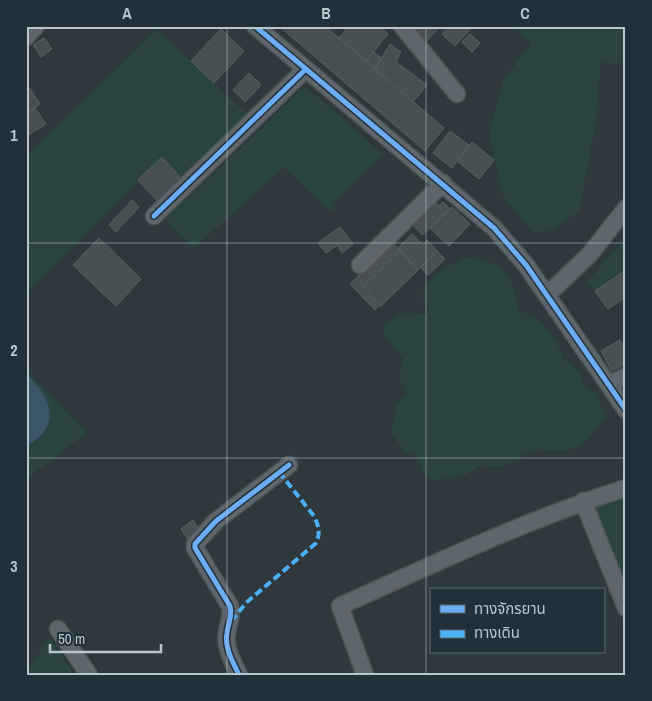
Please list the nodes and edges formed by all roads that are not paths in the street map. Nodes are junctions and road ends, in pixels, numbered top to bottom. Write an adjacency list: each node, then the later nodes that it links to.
1 (36, 26): 4 (street)
2 (255, 26): 5 (street)
3 (402, 26): 6 (street)
4 (26, 37)
5 (306, 70): 7 (street); 9 (street)
6 (456, 94)
7 (443, 183): 10 (street); 11 (street)
8 (626, 208): 11 (street)
9 (154, 216)
10 (360, 265)
11 (547, 296): 13 (street)
12 (626, 376): 13 (street)
13 (609, 384): 14 (street)
14 (626, 410)
15 (289, 464): 21 (street)
16 (626, 488): 17 (street)
17 (583, 501): 18 (street); 22 (street)
18 (626, 608)
19 (58, 629): 20 (street)
20 (90, 675)
21 (239, 675)
22 (365, 675)

